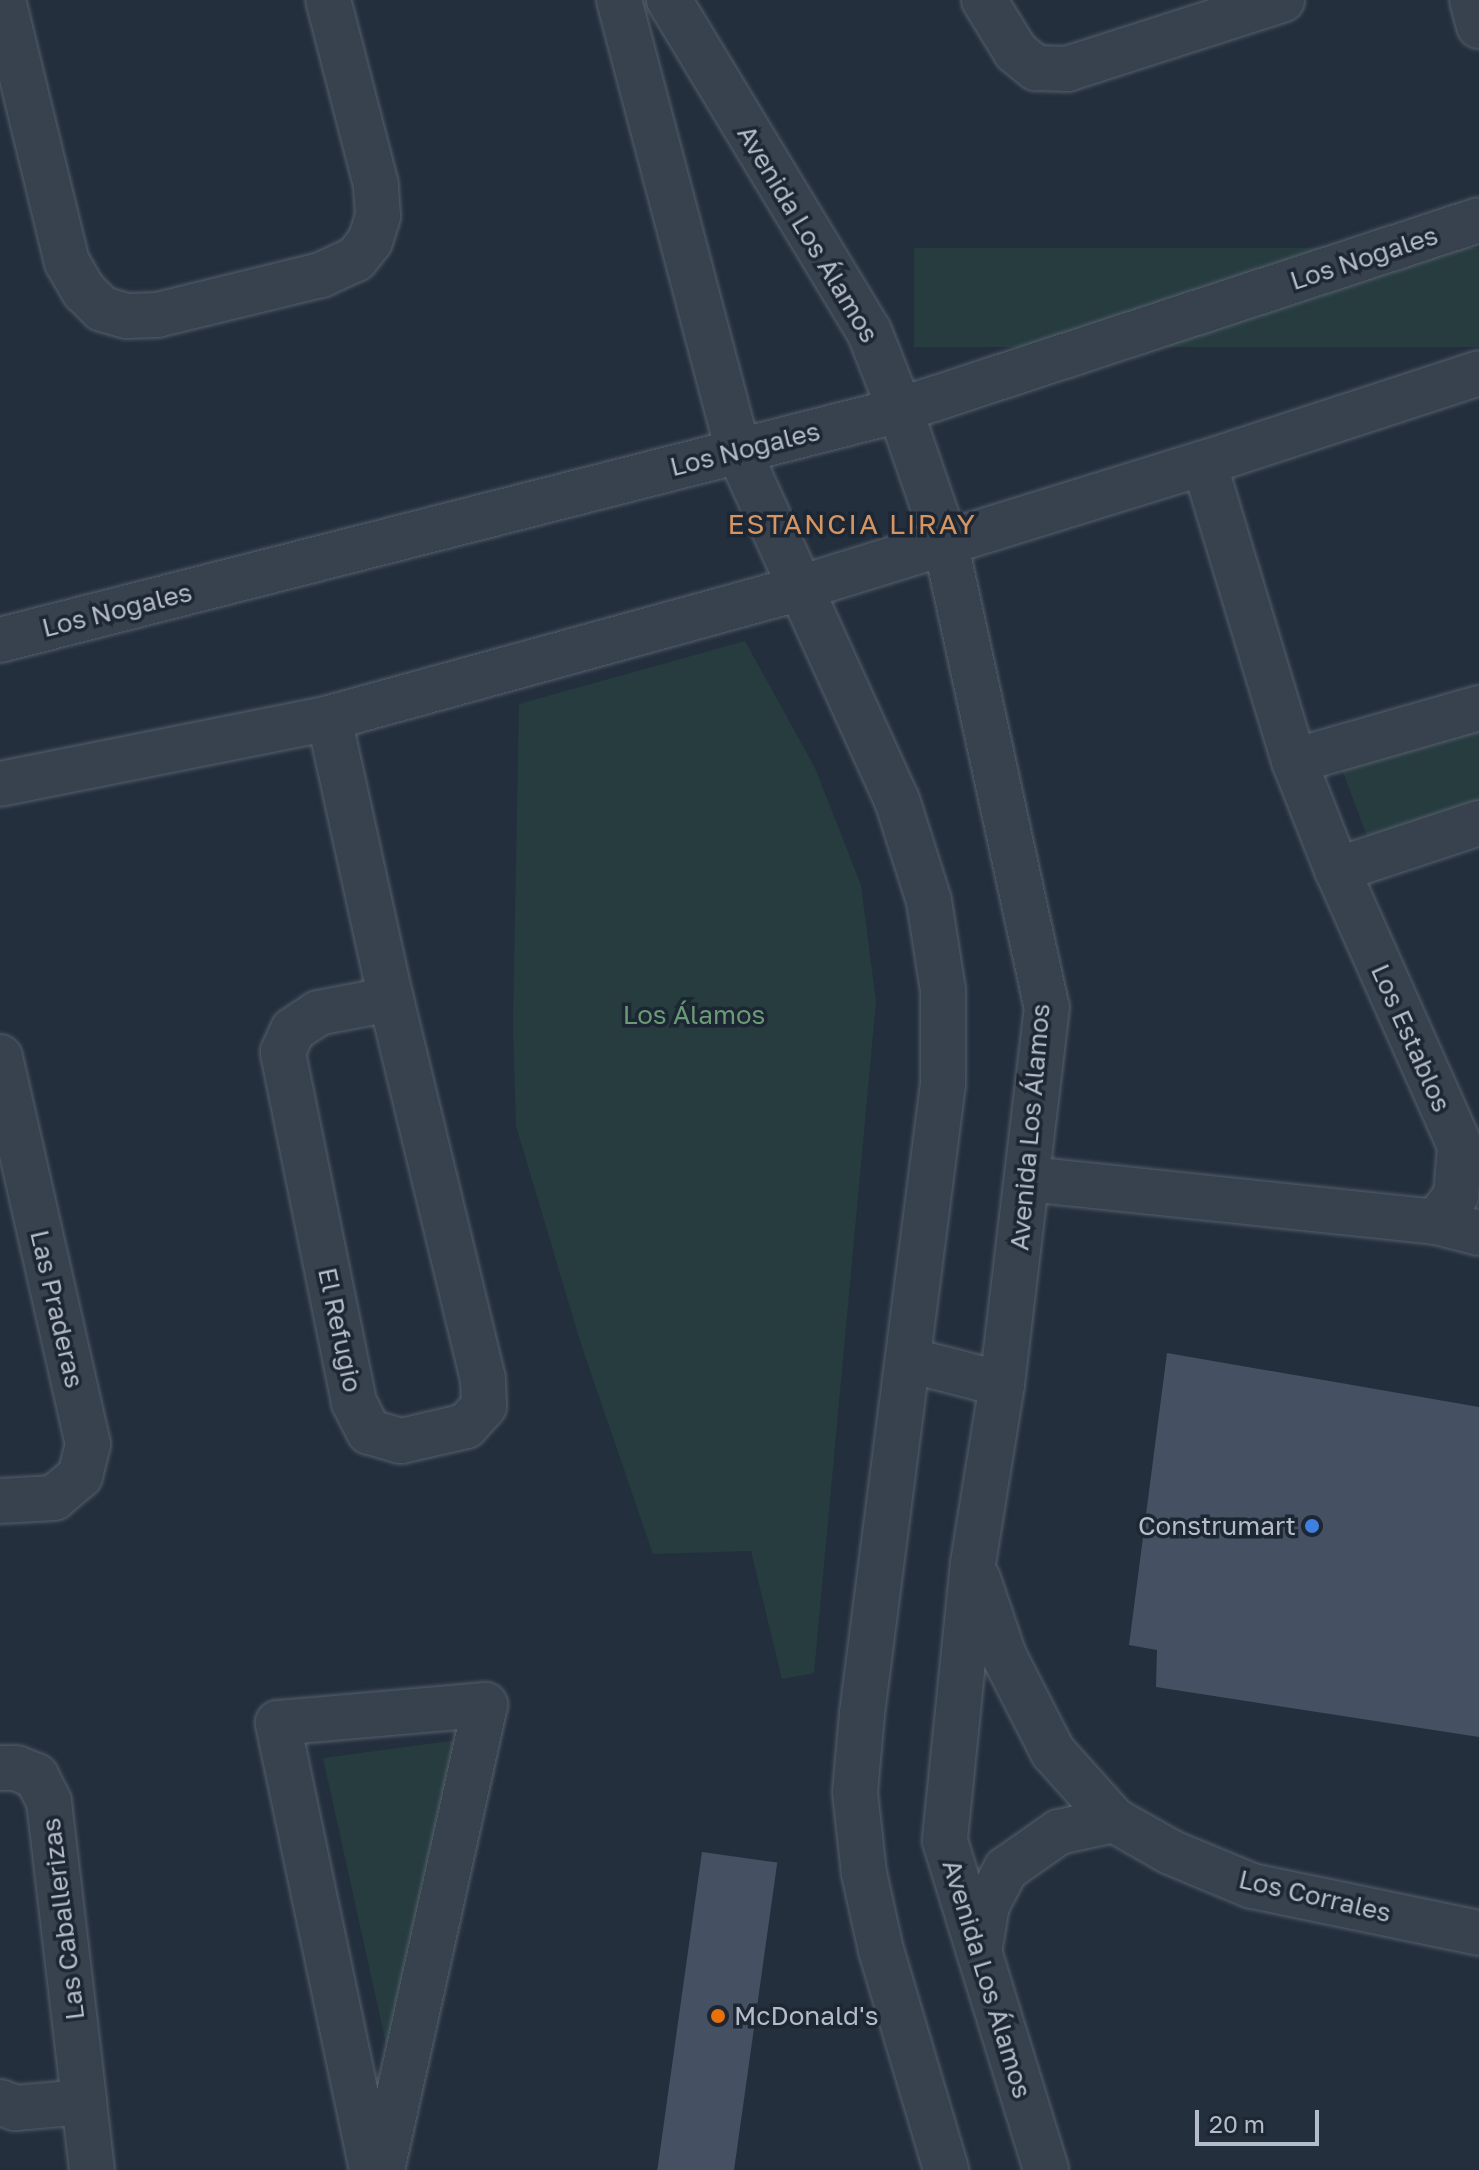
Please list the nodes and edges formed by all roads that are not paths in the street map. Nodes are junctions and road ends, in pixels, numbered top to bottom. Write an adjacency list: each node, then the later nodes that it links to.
1 (3, 0): 2 (street)
2 (328, 0)
3 (619, 0): 12 (street)
4 (669, 0): 11 (street, Avenida Los Álamos)
5 (984, 0): 6 (street)
6 (1282, 0)
7 (1472, 0): 8 (street)
8 (1479, 26)
9 (1479, 220): 11 (street, Los Nogales)
10 (1479, 373): 13 (street)
11 (900, 410): 12 (street, Los Nogales); 14 (street, Avenida Los Álamos)
12 (738, 450): 15 (street); 16 (street, Los Nogales)
13 (1204, 463): 14 (street); 19 (street, Los Establos)
14 (945, 541): 15 (street); 26 (street, Avenida Los Álamos)
15 (803, 587): 18 (street); 29 (street)
16 (0, 640)
17 (1479, 708): 19 (street)
18 (329, 718): 20 (street); 23 (street, El Refugio)
19 (1294, 761): 22 (street, Los Establos)
20 (0, 784)
21 (1479, 823): 22 (street)
22 (1337, 870): 25 (street, Los Establos)
23 (391, 999): 23 (street, El Refugio)
24 (0, 1057): 31 (street, Las Praderas)
25 (1469, 1146): 27 (street, Los Establos)
26 (1028, 1179): 27 (street); 30 (street, Avenida Los Álamos)
27 (1436, 1222): 28 (street)
28 (1479, 1233)
29 (909, 1360): 30 (street); 42 (street)
30 (1002, 1384): 32 (street, Avenida Los Álamos)
31 (0, 1501)
32 (973, 1563): 34 (street, Los Corrales); 36 (street, Avenida Los Álamos)
33 (0, 1768): 38 (street, Las Caballerizas)
34 (1114, 1820): 35 (street, Los Corrales); 36 (street)
35 (1479, 1933)
36 (979, 1953): 43 (street, Avenida Los Álamos)
37 (0, 2102): 38 (street)
38 (84, 2102): 39 (street, Las Caballerizas)
39 (92, 2170)
40 (372, 2170): 41 (street)
41 (382, 2170)
42 (946, 2170)
43 (1046, 2170)

